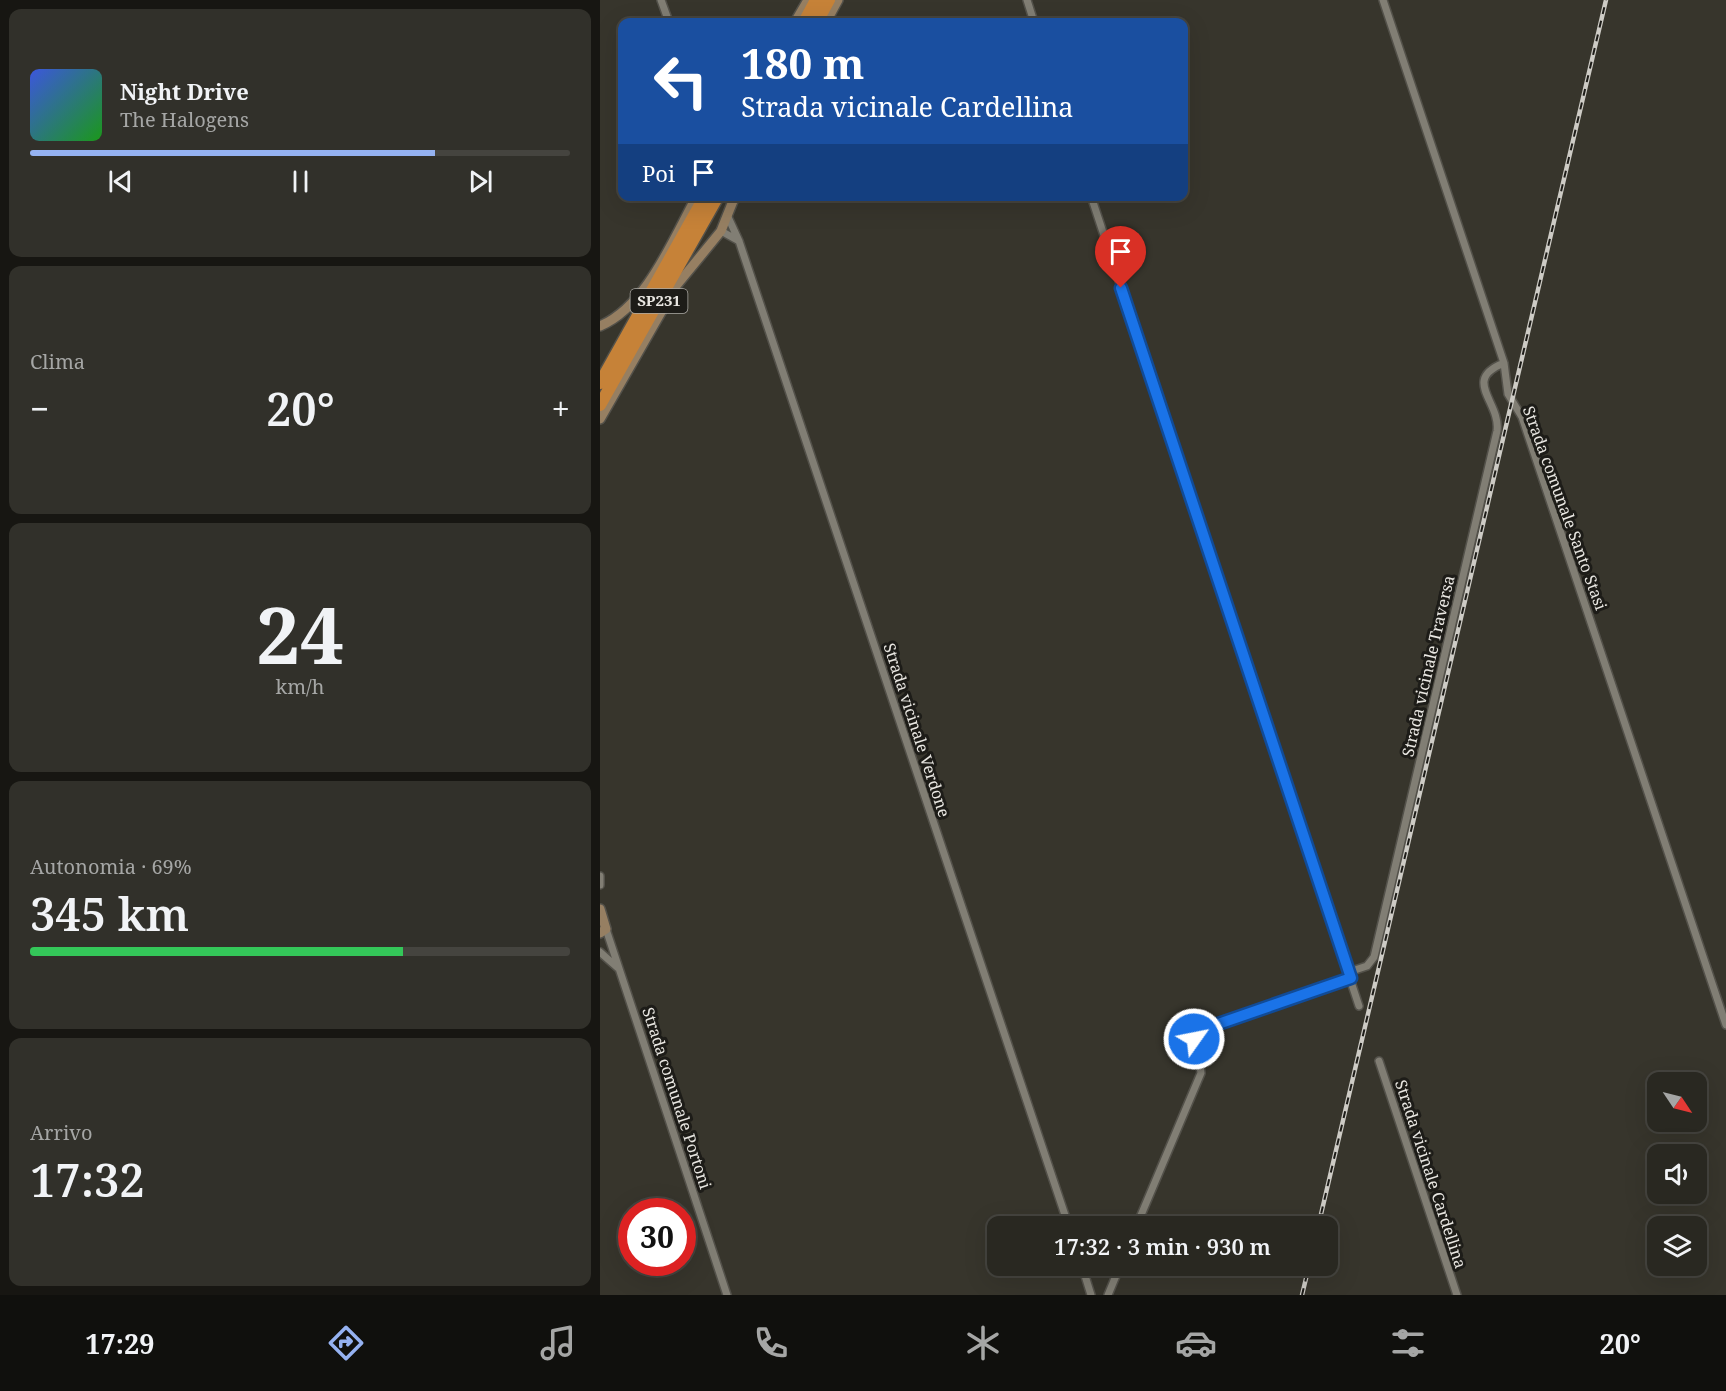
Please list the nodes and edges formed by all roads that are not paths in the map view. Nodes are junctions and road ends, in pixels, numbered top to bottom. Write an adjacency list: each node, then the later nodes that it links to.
1 (662, 0): 8 (street)
2 (808, 0): 9 (street)
3 (816, 0): 10 (highway)
4 (829, 0): 11 (highway)
5 (838, 0): 12 (street)
6 (1027, 0): 13 (street)
7 (1383, 0): 24 (street, Strada comunale Santo Stasi)
8 (668, 18)
9 (797, 18)
10 (806, 18)
11 (819, 18)
12 (828, 18)
13 (1033, 18)
14 (694, 201): 23 (street)
15 (702, 201): 22 (highway, SP231)
16 (715, 201): 27 (highway, SP231)
17 (733, 201): 19 (street)
18 (1093, 201): 35 (street)
19 (728, 218): 20 (street); 21 (street, Strada vicinale Verdone)
20 (721, 231): 21 (street); 28 (street)
21 (739, 241): 39 (street, Strada vicinale Verdone)
22 (636, 319): 25 (highway); 26 (highway, SP231)
23 (600, 326)
24 (1504, 363): 35 (street, Strada vicinale Traversa); 37 (street, Strada comunale Santo Stasi)
25 (600, 375)
26 (600, 384)
27 (600, 405)
28 (600, 419)
29 (600, 876): 30 (street)
30 (600, 885)
31 (600, 909): 32 (street, Strada comunale Portoni)
32 (602, 930): 34 (street, Strada comunale Portoni)
33 (600, 952): 34 (street)
34 (618, 968): 43 (street, Strada comunale Portoni)
35 (1350, 975): 36 (street); 40 (street, Strada vicinale Traversa)
36 (1359, 1006)
37 (1726, 1024)
38 (1379, 1061): 46 (street, Strada vicinale Cardellina)
39 (1065, 1216)
40 (1141, 1216)
41 (1085, 1276): 44 (street)
42 (1116, 1276): 45 (street)
43 (727, 1295)
44 (1091, 1295)
45 (1108, 1295)
46 (1457, 1295)

